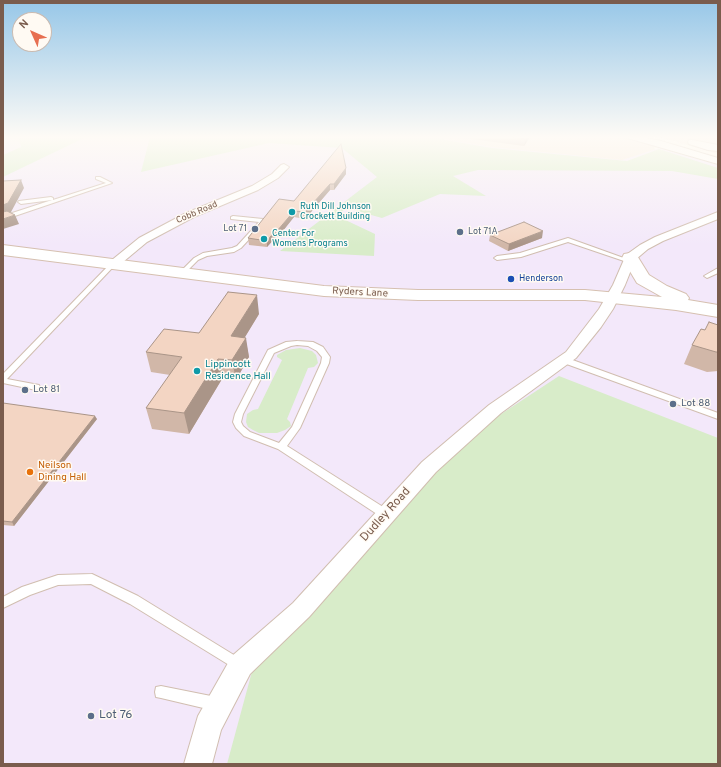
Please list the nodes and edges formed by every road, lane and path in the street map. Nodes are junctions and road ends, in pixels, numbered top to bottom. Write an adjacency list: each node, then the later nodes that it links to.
1 (278, 173): 11 (street, Cobb Road)
2 (98, 178): 3 (lane)
3 (66, 198): 4 (lane); 6 (lane)
4 (21, 202)
5 (718, 214): 10 (street)
6 (5, 216)
7 (233, 218): 13 (lane)
8 (3, 250): 11 (main road, Ryders Lane)
9 (497, 258): 10 (lane)
10 (629, 260): 15 (street, Dudley Road); 16 (main road)
11 (113, 264): 13 (main road, Ryders Lane); 19 (lane)
12 (718, 270): 14 (lane)
13 (182, 273): 15 (main road, Ryders Lane)
14 (707, 276)
15 (614, 297): 17 (main road, Ryders Lane); 18 (street, Dudley Road)
16 (718, 308)
17 (718, 311)
18 (564, 360): 21 (lane); 23 (street, Dudley Road)
19 (3, 380): 20 (lane)
20 (36, 388)
21 (718, 416)
22 (281, 447): 22 (lane); 23 (lane)
23 (387, 515): 25 (street, Dudley Road)
24 (3, 603): 25 (lane)
25 (241, 665): 27 (street, Dudley Road)
26 (161, 692): 27 (lane)
27 (219, 704): 28 (street, Dudley Road)
28 (198, 764)

